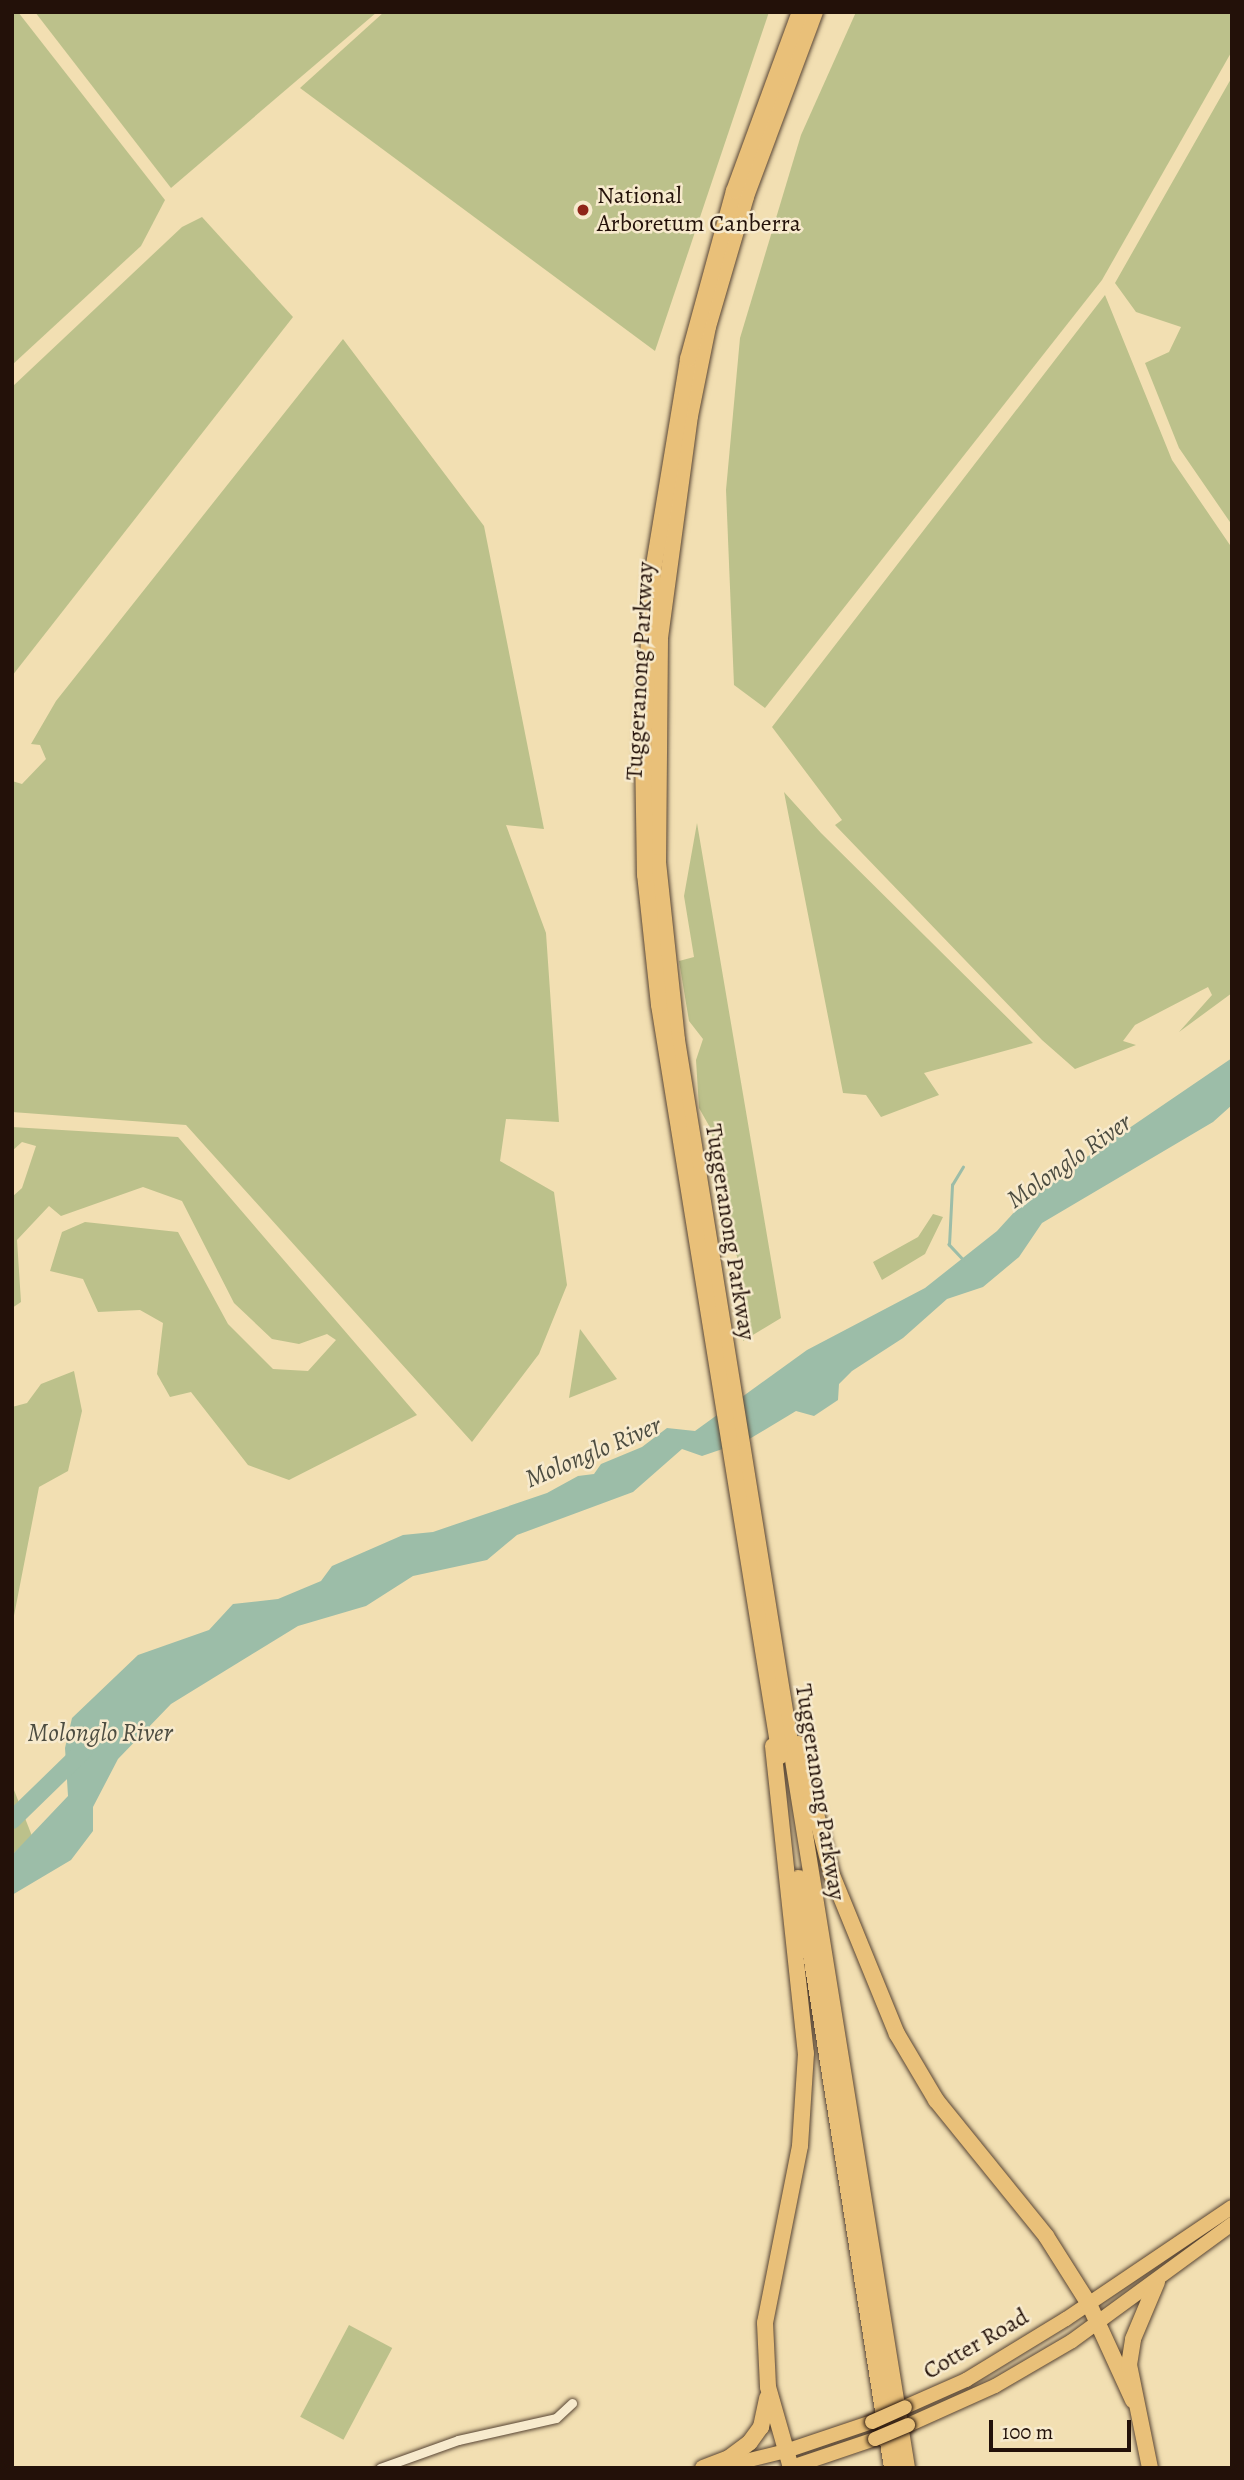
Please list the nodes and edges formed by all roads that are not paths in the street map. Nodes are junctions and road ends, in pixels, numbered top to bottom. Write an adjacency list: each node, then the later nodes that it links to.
1 (800, 12): 3 (highway, Tuggeranong Parkway)
2 (816, 12): 3 (highway, Tuggeranong Parkway)
3 (710, 1290): 4 (highway, Tuggeranong Parkway)
4 (754, 1556): 5 (highway, Tuggeranong Parkway); 6 (highway, Tuggeranong Parkway)
5 (759, 1625): 12 (highway); 19 (highway, Tuggeranong Parkway)
6 (778, 1671): 10 (highway); 20 (highway, Tuggeranong Parkway)
7 (1232, 2207): 10 (main road, Cotter Road)
8 (1232, 2224): 9 (main road, Cotter Road)
9 (1157, 2282): 11 (main road, Cotter Road); 13 (highway)
10 (1089, 2304): 11 (highway); 15 (main road, Cotter Road, bridge)
11 (1098, 2323): 13 (highway); 15 (main road, Cotter Road, bridge)
12 (768, 2387): 15 (highway); 17 (highway)
13 (1133, 2400): 21 (highway)
14 (572, 2403): 16 (street)
15 (789, 2464): 18 (main road, Cotter Road)
16 (380, 2468)
17 (703, 2468)
18 (717, 2468)
19 (892, 2468)
20 (907, 2468)
21 (1150, 2468)

